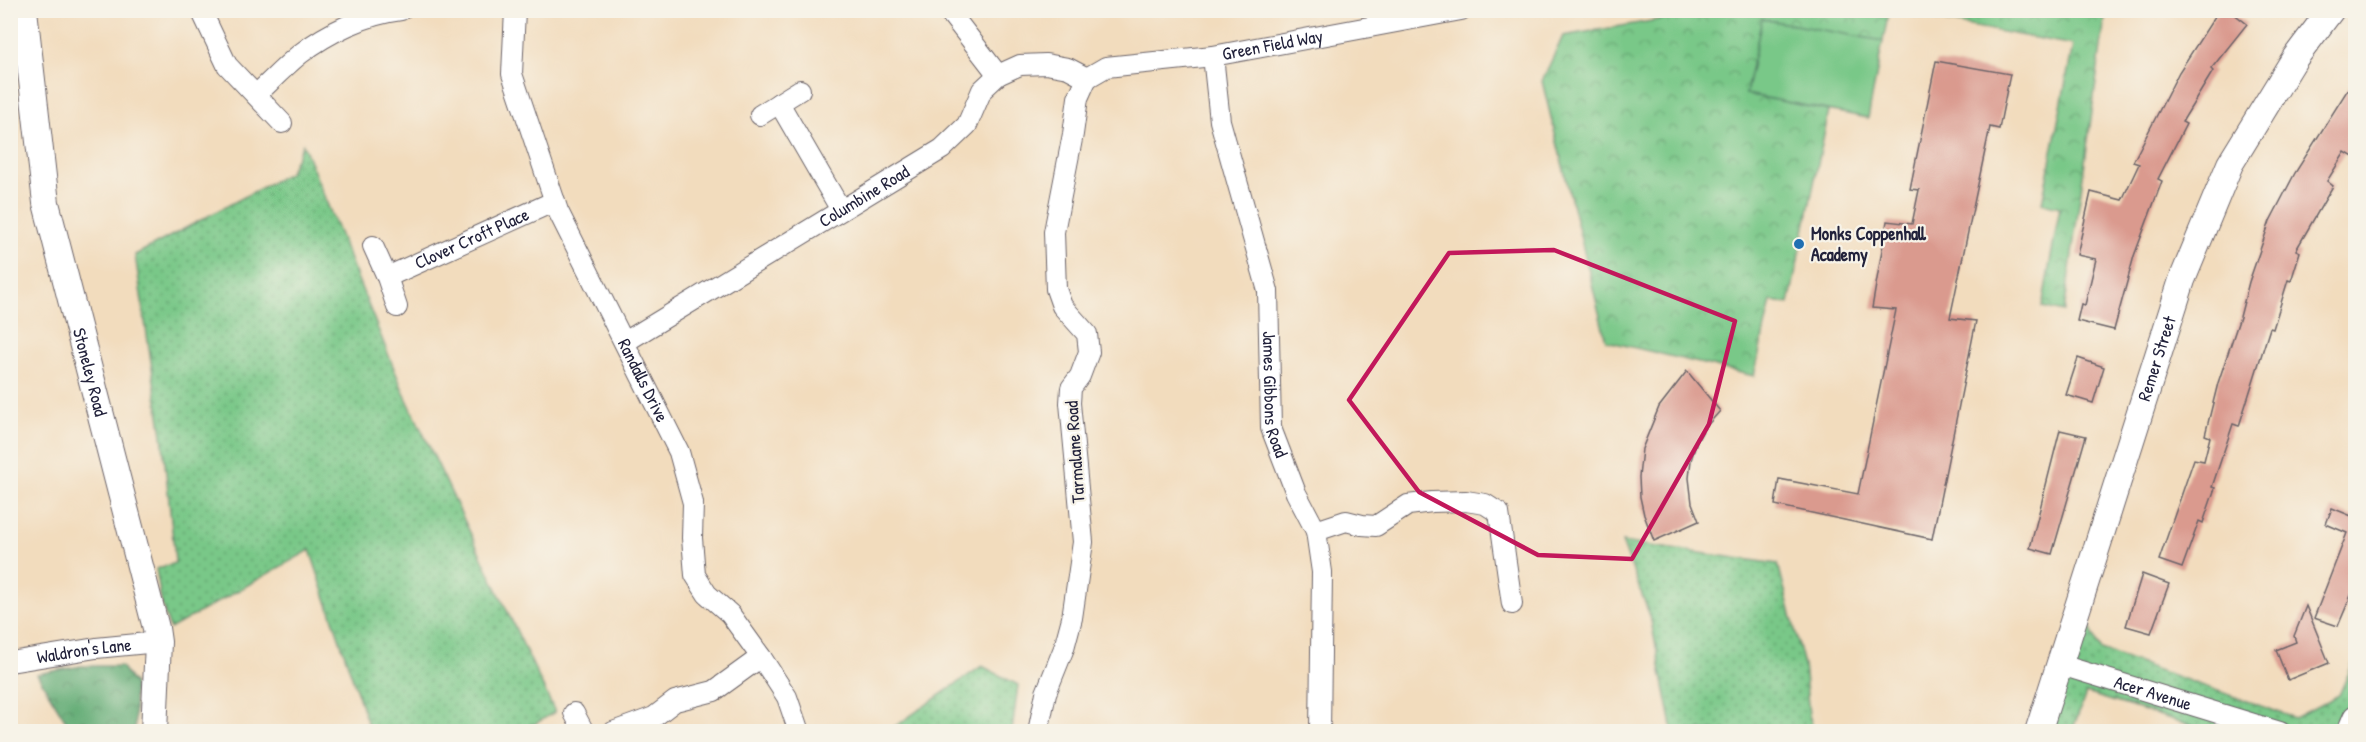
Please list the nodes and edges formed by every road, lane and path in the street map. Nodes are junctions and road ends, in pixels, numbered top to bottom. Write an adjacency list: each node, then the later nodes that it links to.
1 (24, 10): 25 (street, Stoneley Road)
2 (201, 10): 13 (street)
3 (401, 10): 13 (street)
4 (506, 10): 8 (street)
5 (948, 10): 10 (street)
6 (1461, 10): 9 (street, Green Field Way)
7 (2331, 10): 28 (street, Remer Street)
8 (515, 11): 17 (street, Randalls Drive)
9 (1213, 56): 11 (street, Green Field Way); 23 (street, James Gibbons Road)
10 (998, 75): 11 (street, Columbine Road); 18 (street, Columbine Road)
11 (1087, 78): 35 (street, Tarmalane Road)
12 (800, 90): 14 (street)
13 (256, 95): 16 (street)
14 (779, 103): 15 (street); 18 (street)
15 (759, 115)
16 (282, 123)
17 (555, 201): 20 (street, Clover Croft Place); 22 (street, Randalls Drive)
18 (841, 210): 22 (street, Columbine Road)
19 (373, 246): 20 (street)
20 (387, 276): 21 (street)
21 (397, 307)
22 (625, 342): 26 (street, Randalls Drive)
23 (1316, 531): 24 (street); 36 (street, James Gibbons Road)
24 (1512, 604)
25 (158, 642): 27 (street, Waldron's Lane); 31 (street, Stoneley Road)
26 (761, 657): 33 (street); 34 (street, Randalls Drive)
27 (10, 662)
28 (2061, 665): 37 (street, Remer Street); 38 (street, Acer Avenue)
29 (574, 713): 32 (street)
30 (2355, 718): 39 (street)
31 (154, 732)
32 (584, 732)
33 (612, 732)
34 (799, 732)
35 (1038, 732)
36 (1320, 732)
37 (2038, 732)
38 (2280, 732)
39 (2350, 732)

